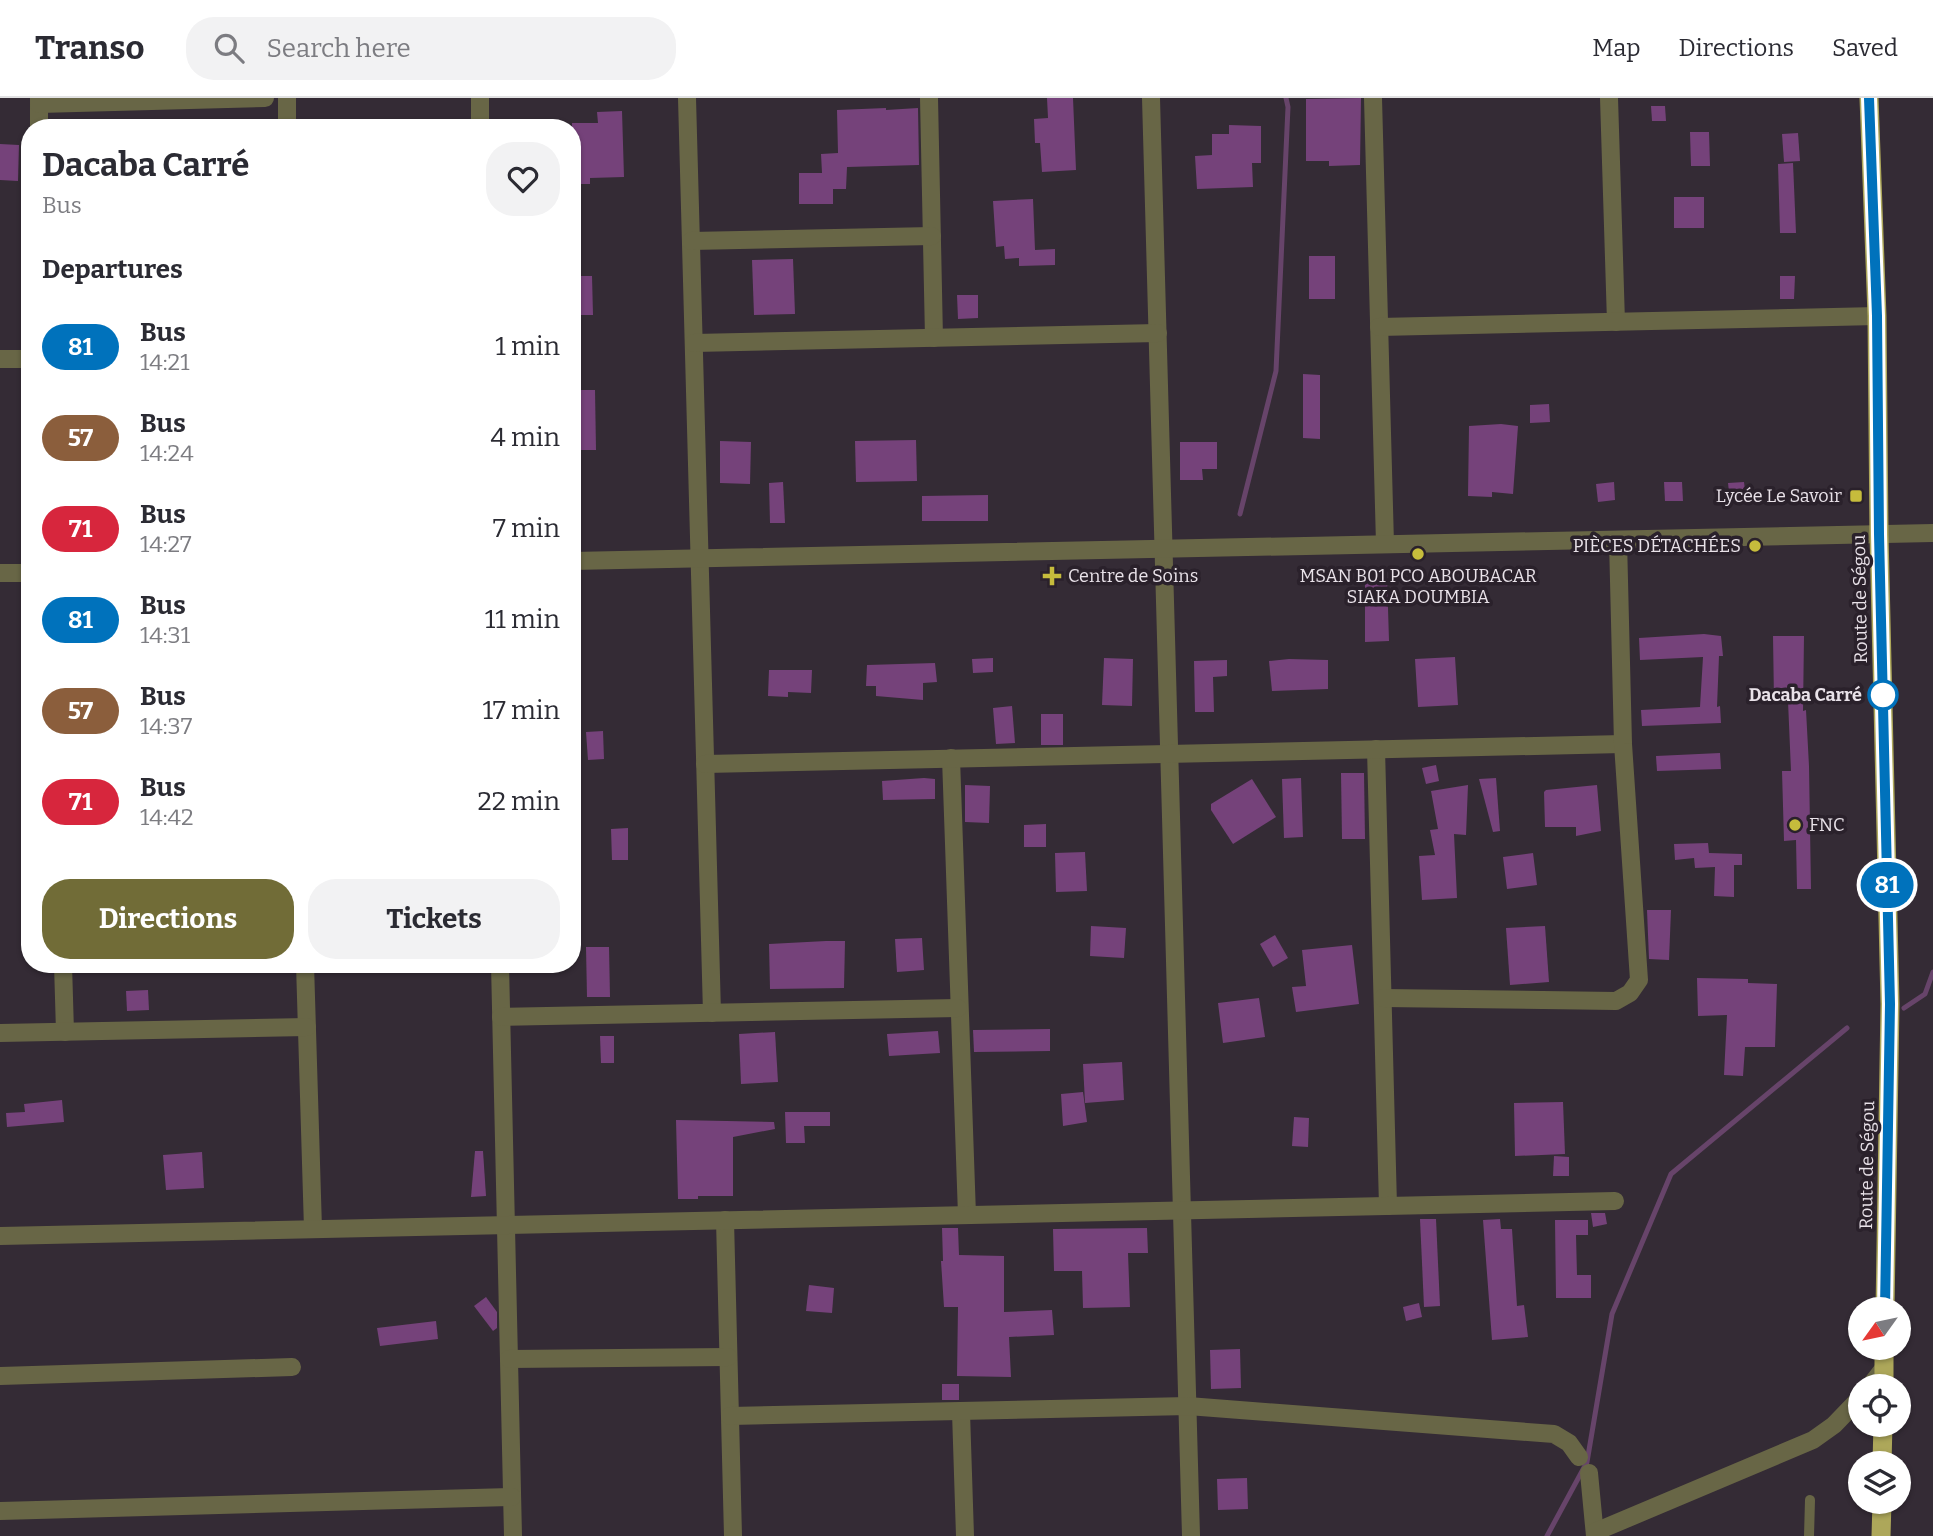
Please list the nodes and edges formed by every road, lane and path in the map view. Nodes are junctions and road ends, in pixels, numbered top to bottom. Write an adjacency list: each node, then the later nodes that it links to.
1 (265, 98): 10 (street)
2 (286, 98): 12 (street)
3 (480, 98): 13 (street)
4 (687, 98): 15 (street)
5 (929, 98): 14 (street)
6 (1151, 98): 19 (street)
7 (1373, 98): 18 (street)
8 (1609, 98): 17 (street)
9 (1869, 98): 16 (highway, Route de Ségou)
10 (39, 101): 11 (street)
11 (39, 119)
12 (287, 119)
13 (480, 119)
14 (932, 236): 15 (street); 20 (street)
15 (691, 241): 21 (street)
16 (1877, 316): 17 (street); 25 (highway, Route de Ségou)
17 (1616, 321): 18 (street)
18 (1379, 327): 27 (street)
19 (1158, 333): 20 (street); 28 (street)
20 (934, 338): 21 (street)
21 (694, 343): 29 (street)
22 (0, 359): 23 (street)
23 (21, 359)
24 (1933, 533): 25 (street)
25 (1879, 534): 26 (street); 56 (highway, Route de Ségou)
26 (1618, 540): 27 (street); 33 (street)
27 (1385, 544): 28 (street)
28 (1164, 549): 29 (street); 35 (street)
29 (700, 559): 30 (street); 37 (street)
30 (581, 561)
31 (0, 573): 32 (street)
32 (21, 573)
33 (1623, 744): 34 (street); 41 (street)
34 (1376, 749): 35 (street); 41 (street)
35 (1170, 753): 36 (street); 50 (street)
36 (951, 758): 37 (street); 42 (street)
37 (705, 764): 43 (street)
38 (63, 973): 46 (street)
39 (305, 973): 45 (street)
40 (500, 973): 44 (street)
41 (1383, 998): 49 (street)
42 (958, 1008): 43 (street); 51 (street)
43 (712, 1013): 44 (street)
44 (501, 1017): 53 (street)
45 (307, 1027): 46 (street); 54 (street)
46 (65, 1032): 47 (street)
47 (0, 1033)
48 (1615, 1201): 49 (street)
49 (1388, 1206): 50 (street)
50 (1182, 1210): 51 (street); 61 (street)
51 (967, 1215): 52 (street)
52 (724, 1220): 53 (street); 57 (street)
53 (506, 1225): 54 (street); 58 (street)
54 (313, 1229): 55 (street)
55 (0, 1236)
56 (1885, 1297)
57 (728, 1357): 58 (street); 64 (street)
58 (509, 1359): 67 (street)
59 (292, 1367): 60 (street)
60 (0, 1376)
61 (1188, 1406): 63 (street); 65 (street); 75 (street)
62 (1848, 1410): 71 (street)
63 (961, 1412): 64 (street); 74 (street)
64 (730, 1416): 73 (street)
65 (1579, 1457)
66 (1589, 1474): 71 (street)
67 (512, 1497): 69 (street); 72 (street)
68 (1810, 1500): 76 (lane)
69 (0, 1511)
70 (1882, 1514): 77 (highway)
71 (1595, 1534)
72 (513, 1536)
73 (733, 1536)
74 (965, 1536)
75 (1191, 1536)
76 (1809, 1536)
77 (1881, 1536)

